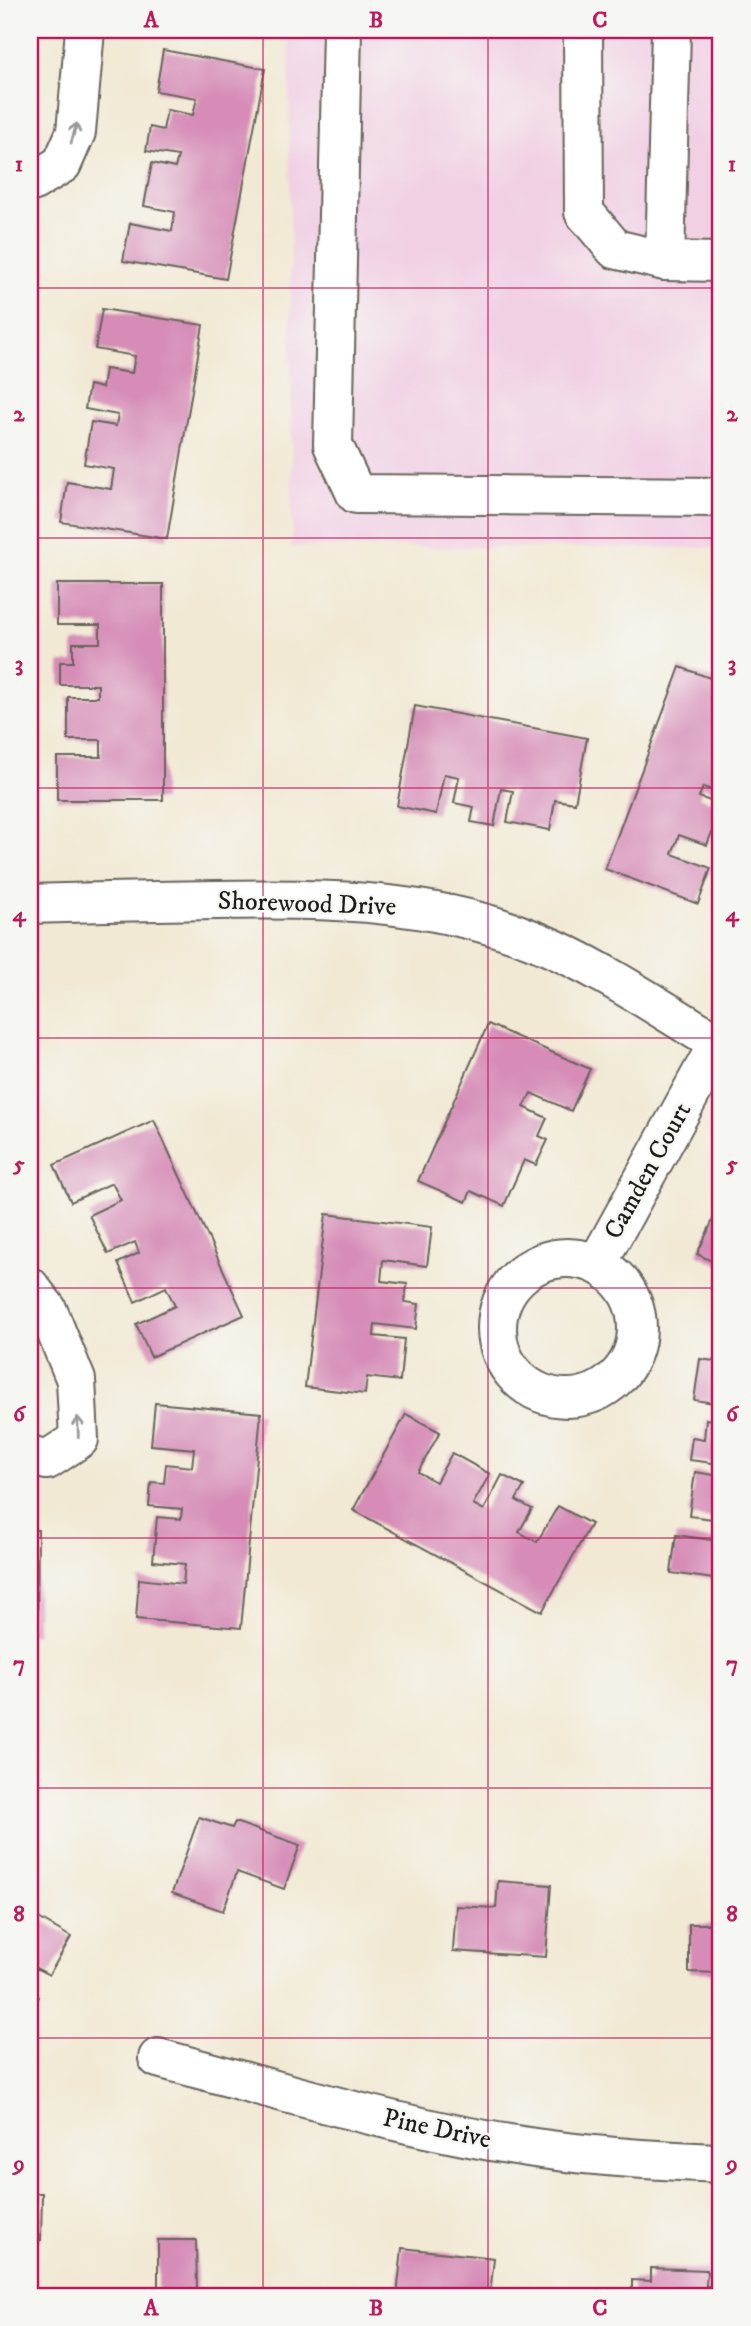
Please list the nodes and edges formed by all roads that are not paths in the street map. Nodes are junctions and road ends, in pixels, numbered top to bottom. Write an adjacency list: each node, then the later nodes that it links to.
1 (85, 30): 5 (street, one-way to 1)
2 (342, 30): 8 (street)
3 (583, 30): 6 (street)
4 (671, 30): 6 (street)
5 (31, 192)
6 (666, 261): 7 (street)
7 (721, 262)
8 (721, 497)
9 (30, 904): 10 (street, Shorewood Drive)
10 (720, 1042): 11 (street, Camden Court)
11 (598, 1262)
12 (30, 1287): 13 (street, one-way to 12)
13 (30, 1455)
14 (158, 2058): 15 (street, Pine Drive)
15 (721, 2163)

